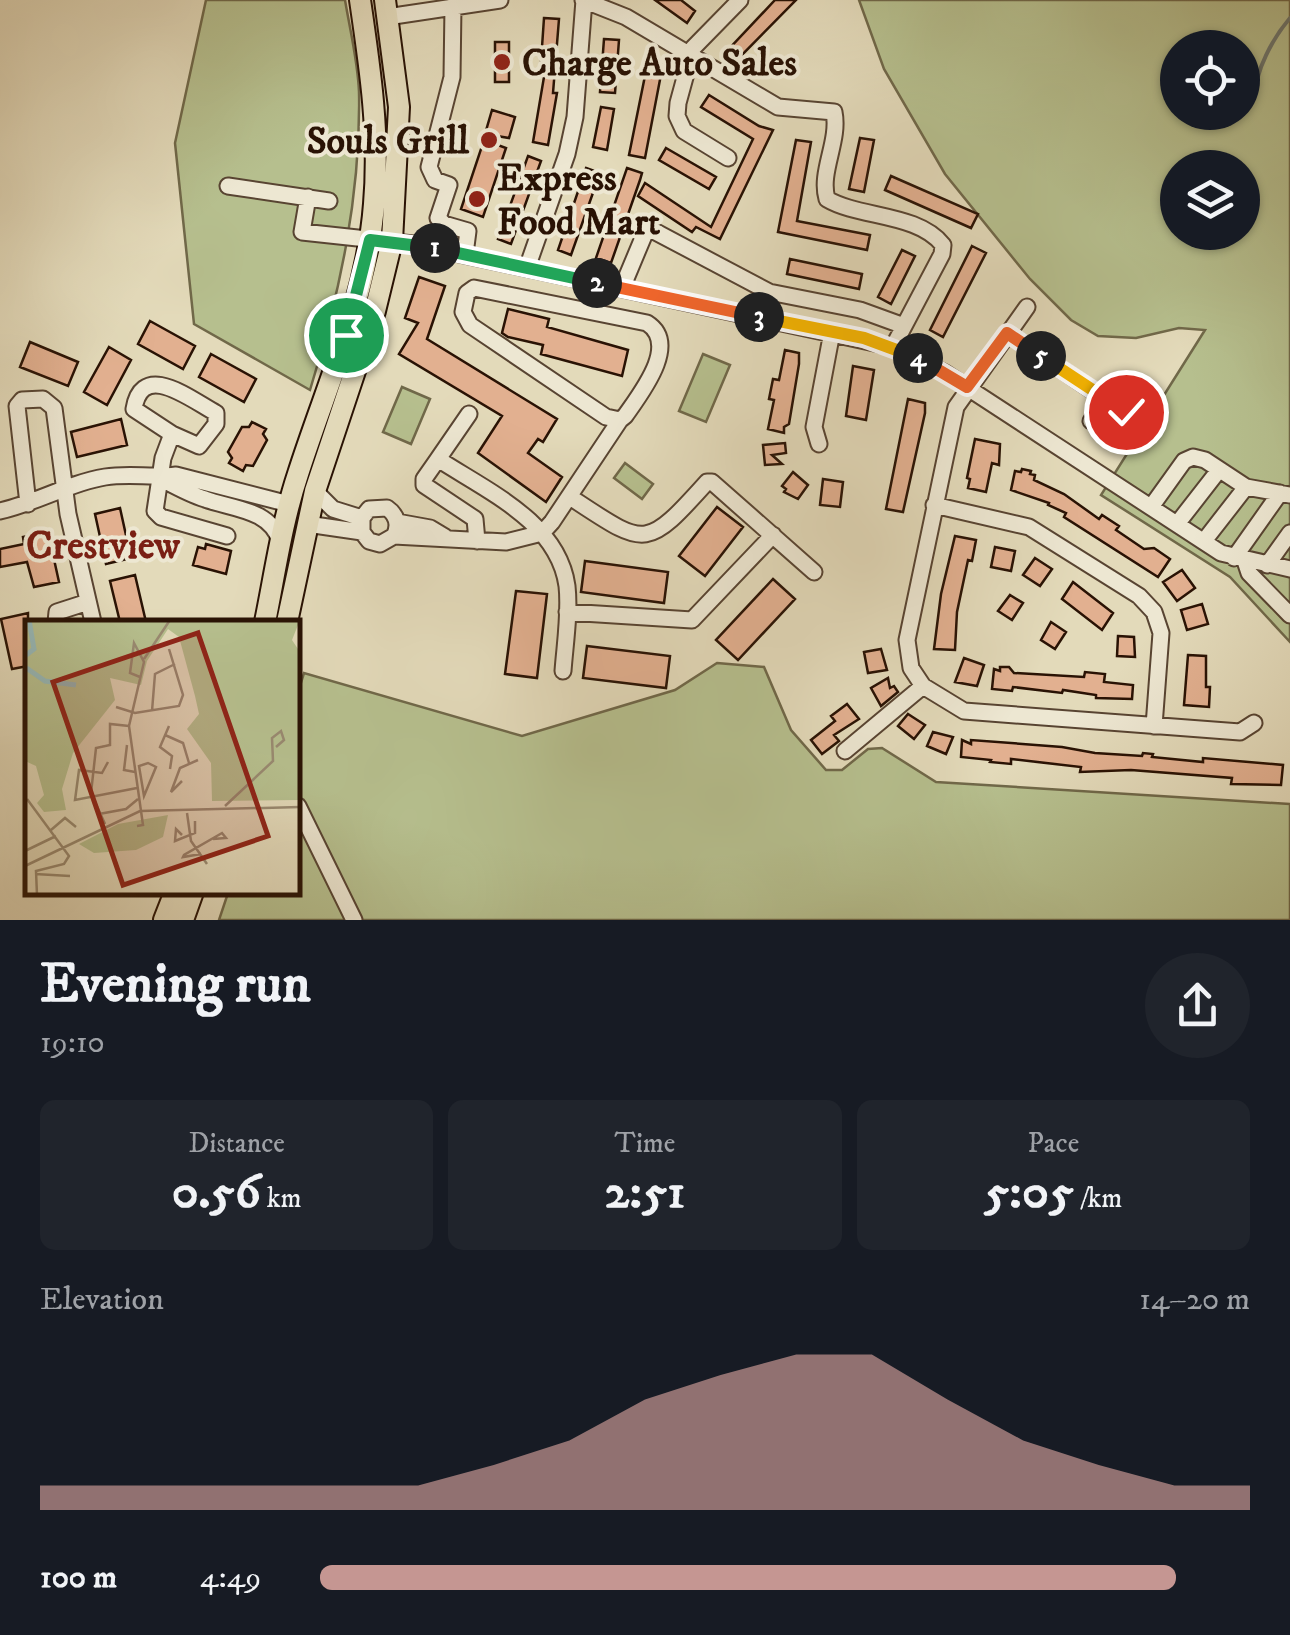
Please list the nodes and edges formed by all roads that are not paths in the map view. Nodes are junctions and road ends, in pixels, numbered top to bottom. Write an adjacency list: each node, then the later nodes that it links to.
1 (360, 0): 12 (main road)
2 (584, 0): 7 (street); 15 (street)
3 (740, 0): 7 (street)
4 (490, 1): 5 (street)
5 (453, 6): 6 (street); 14 (street)
6 (386, 8): 13 (main road)
7 (690, 55): 8 (street); 18 (street)
8 (728, 158)
9 (228, 186): 10 (street)
10 (308, 198): 11 (street); 12 (street)
11 (329, 200)
12 (370, 240): 13 (street); 39 (main road)
13 (392, 241): 14 (street); 35 (main road)
14 (465, 254): 15 (street)
15 (527, 268): 16 (street)
16 (622, 288): 18 (street); 19 (street)
17 (1027, 306): 20 (street)
18 (904, 326): 21 (street)
19 (832, 332): 21 (street); 29 (street)
20 (1007, 333): 22 (street); 23 (street)
21 (893, 346): 22 (street)
22 (967, 387): 40 (street); 41 (street)
23 (1106, 399): 24 (street); 27 (street)
24 (1126, 412)
25 (469, 414): 30 (street)
26 (620, 420): 26 (street); 37 (street)
27 (1091, 421)
28 (172, 434): 28 (street); 32 (street)
29 (819, 444)
30 (438, 459): 47 (street); 51 (street)
31 (1219, 470): 33 (street); 41 (street); 44 (street)
32 (160, 478): 34 (street); 39 (street); 50 (street); 53 (street)
33 (1246, 486): 36 (street); 52 (street)
34 (64, 491): 38 (street); 38 (street); 58 (street)
35 (316, 491): 43 (main road); 45 (street)
36 (1285, 494): 54 (street)
37 (570, 497): 47 (street); 49 (street)
38 (28, 504): 42 (street)
39 (289, 504): 43 (main road); 53 (main road)
40 (934, 505): 66 (street); 68 (street)
41 (1151, 507): 44 (street)
42 (0, 511)
43 (307, 524): 45 (street); 64 (main road)
44 (1177, 524): 52 (street)
45 (362, 525): 46 (street); 46 (street)
46 (396, 529): 51 (street)
47 (542, 533): 51 (street); 59 (street)
48 (1290, 533): 55 (street)
49 (773, 535): 57 (street); 59 (street)
50 (227, 536)
51 (477, 541)
52 (1204, 542): 54 (street)
53 (281, 544): 63 (main road)
54 (1239, 559): 55 (street); 60 (street)
55 (1267, 565): 56 (street)
56 (1290, 569)
57 (814, 572)
58 (88, 602): 61 (street); 62 (street)
59 (567, 612): 65 (street)
60 (1290, 615)
61 (56, 620)
62 (92, 620)
63 (265, 620)
64 (286, 620)
65 (563, 671)
66 (923, 686): 68 (street); 69 (street)
67 (1254, 723): 68 (street)
68 (1154, 726)
69 (846, 750)
70 (300, 810): 75 (street)
71 (174, 895): 73 (main road)
72 (192, 895): 74 (main road)
73 (164, 920)
74 (183, 920)
75 (354, 920)

